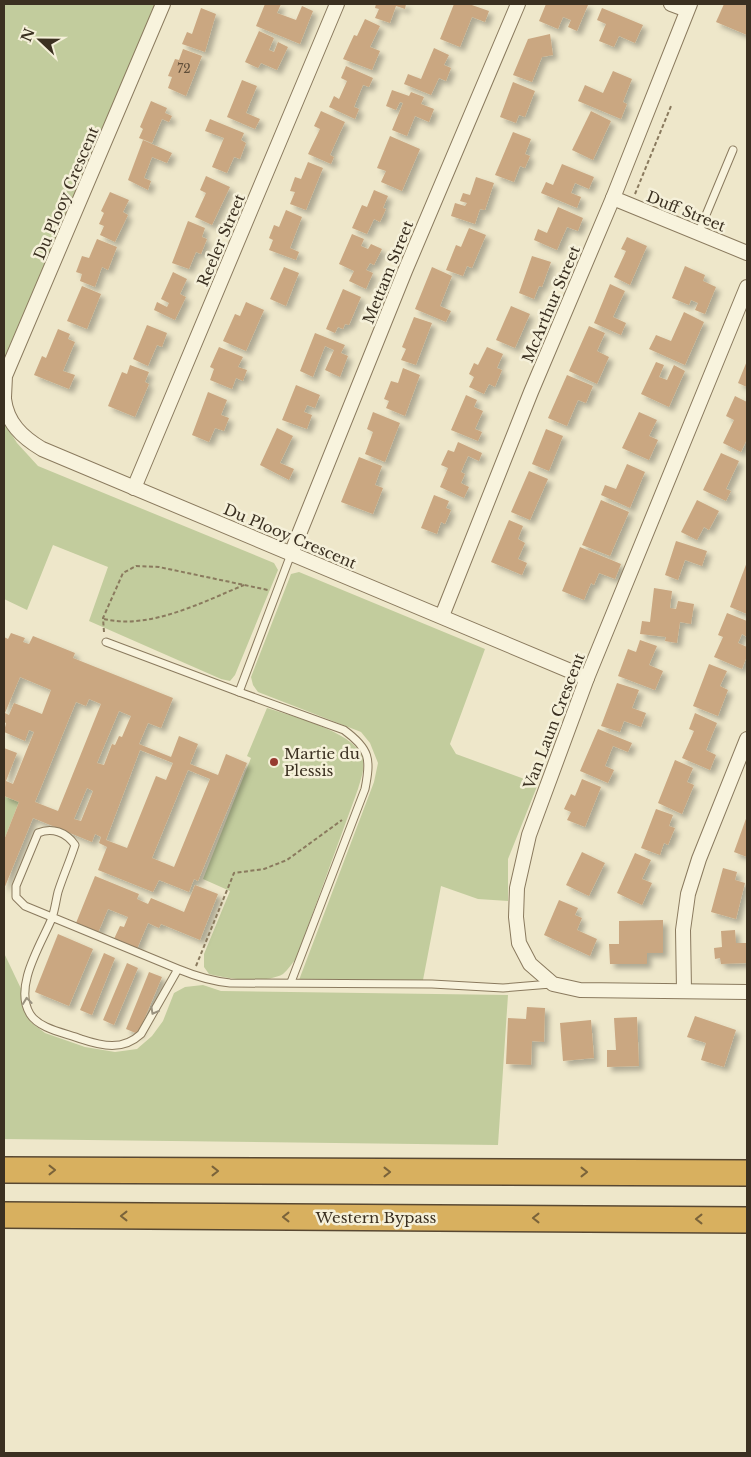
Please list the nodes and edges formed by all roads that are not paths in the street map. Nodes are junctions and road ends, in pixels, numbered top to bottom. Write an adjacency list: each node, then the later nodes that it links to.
1 (163, 4): 11 (street, Du Plooy Crescent)
2 (337, 4): 12 (street, Reeler Street)
3 (518, 4): 13 (street, Mettam Street)
4 (671, 4): 5 (street)
5 (688, 7): 7 (street, McArthur Street)
6 (733, 150): 8 (lane)
7 (613, 198): 8 (street, Duff Street); 14 (street, McArthur Street)
8 (698, 234): 9 (street, Duff Street)
9 (747, 253)
10 (747, 287): 16 (street, Van Laun Crescent)
11 (4, 398): 12 (street, Du Plooy Crescent)
12 (134, 488): 13 (street, Du Plooy Crescent)
13 (291, 554): 14 (street, Du Plooy Crescent); 17 (lane)
14 (442, 616): 16 (street, Du Plooy Crescent)
15 (106, 642): 17 (lane)
16 (587, 678): 22 (street, Van Laun Crescent)
17 (239, 692): 21 (lane)
18 (747, 739): 23 (street)
19 (52, 917): 19 (lane); 20 (lane); 20 (lane, one-way to 19)
20 (178, 969): 21 (lane)
21 (291, 982): 22 (lane)
22 (554, 984): 23 (street, Van Laun Crescent)
23 (684, 990): 24 (street, Van Laun Crescent)
24 (747, 992)
25 (4, 1170): 26 (highway, one-way to 26)
26 (747, 1173)
27 (4, 1215): 28 (highway, Western Bypass, one-way to 27)
28 (747, 1220)

